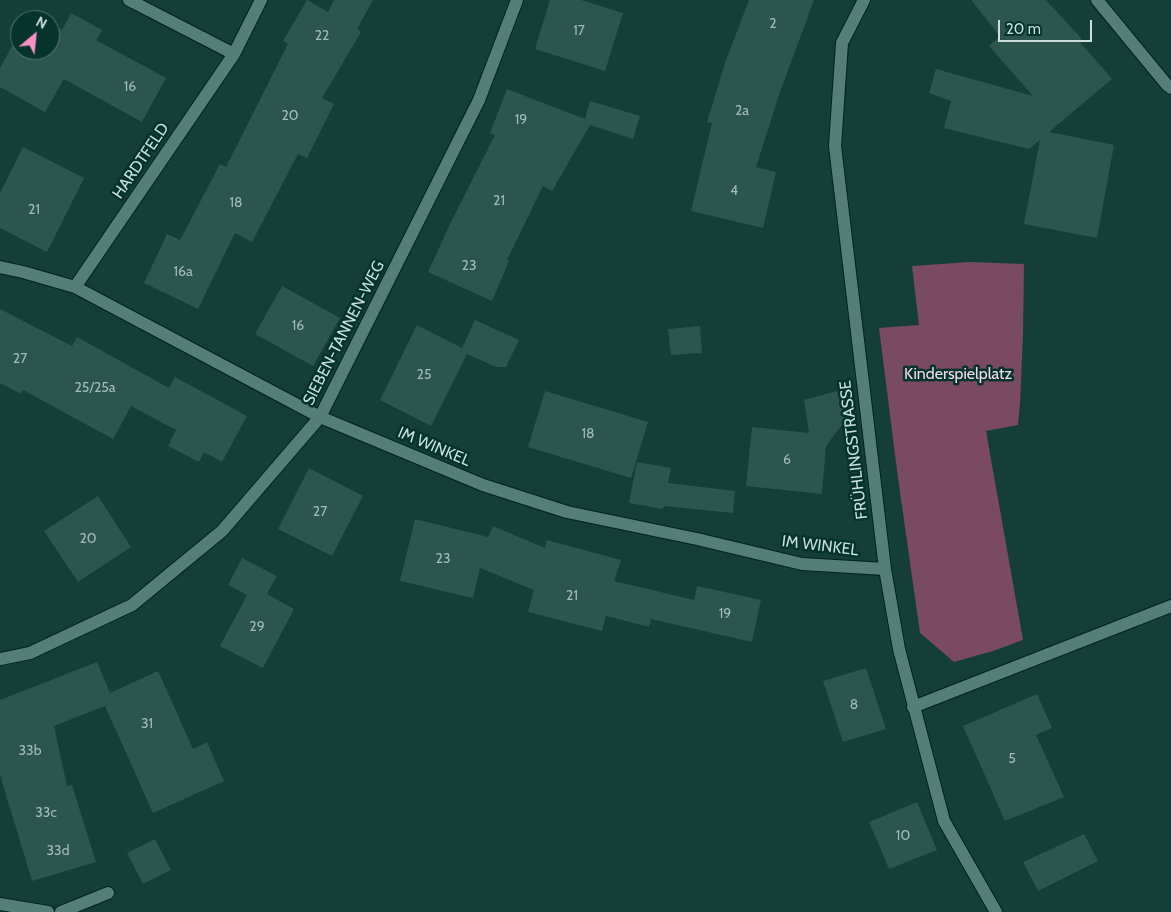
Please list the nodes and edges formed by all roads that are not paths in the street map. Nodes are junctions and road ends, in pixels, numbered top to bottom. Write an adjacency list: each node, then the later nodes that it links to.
1 (129, 0): 6 (street)
2 (261, 0): 6 (street, HARDTFELD)
3 (517, 0): 10 (street, SIEBEN-TANNEN-WEG)
4 (864, 0): 11 (street, FRÜHLINGSTRASSE)
5 (1098, 0): 7 (street)
6 (234, 54): 9 (street, HARDTFELD)
7 (1171, 88)
8 (0, 267): 9 (street, IM WINKEL)
9 (75, 287): 10 (street, IM WINKEL)
10 (320, 417): 11 (street, IM WINKEL); 13 (street, SIEBEN-TANNEN-WEG)
11 (885, 569): 14 (street, FRÜHLINGSTRASSE)
12 (1171, 606): 14 (street)
13 (0, 658)
14 (913, 707): 19 (street, FRÜHLINGSTRASSE)
15 (108, 893): 18 (street)
16 (0, 904): 17 (street)
17 (48, 912)
18 (61, 912)
19 (996, 912)

